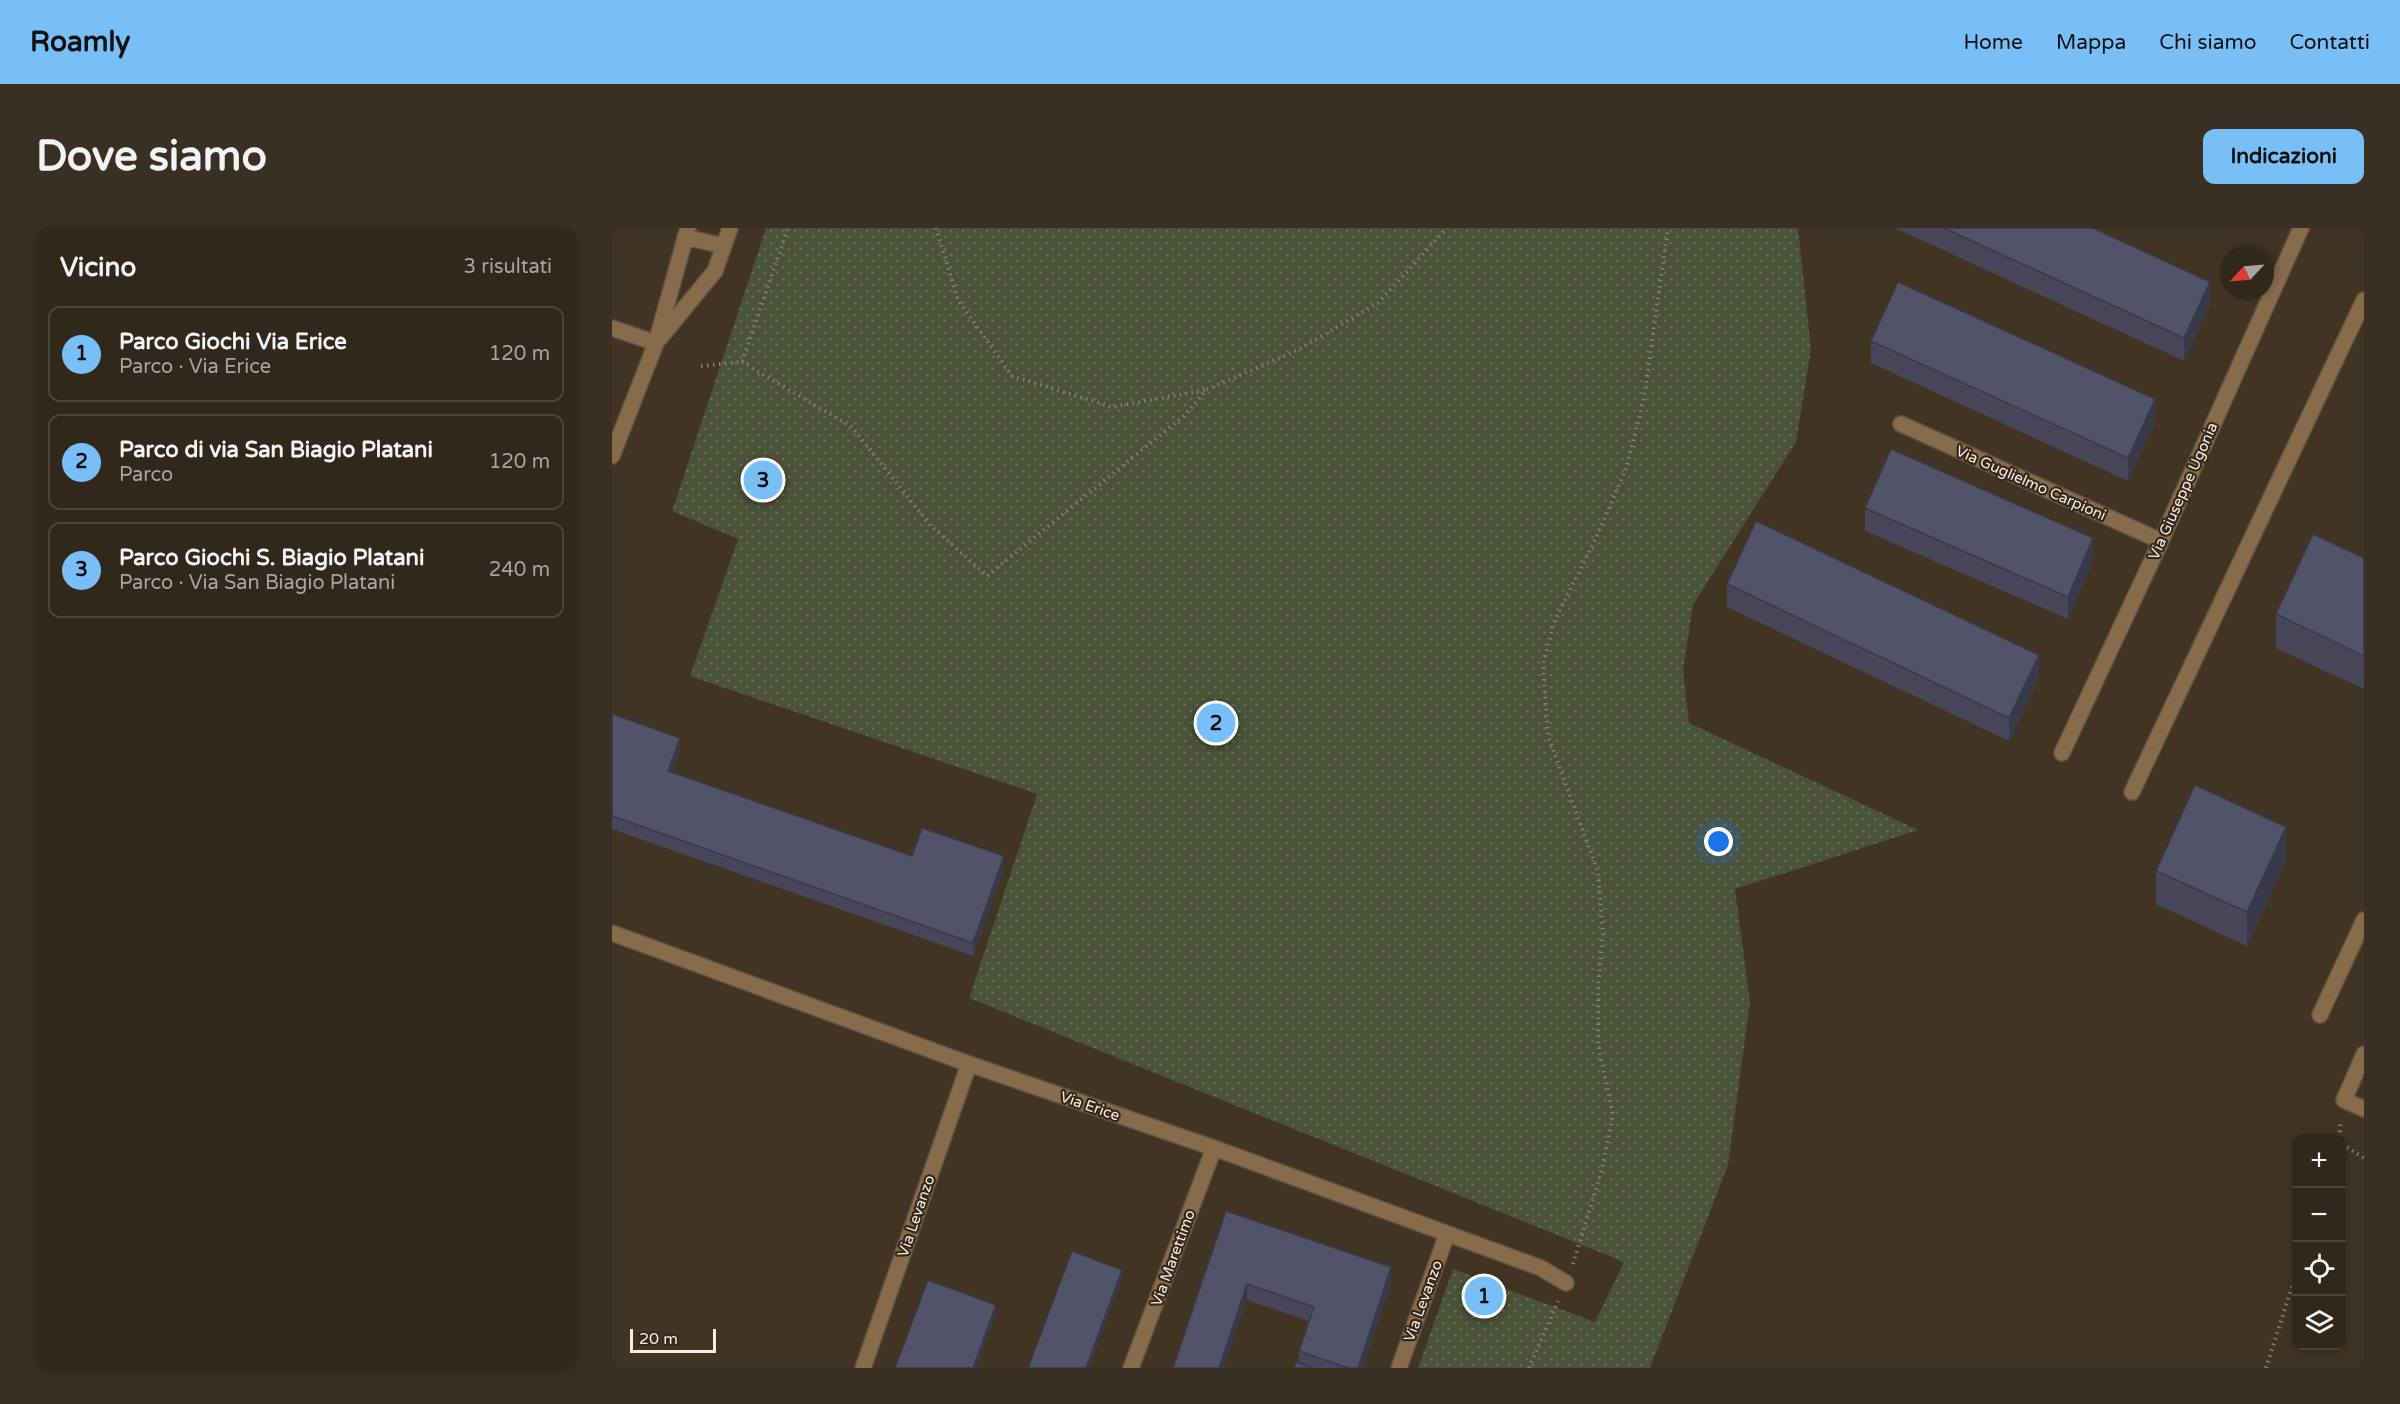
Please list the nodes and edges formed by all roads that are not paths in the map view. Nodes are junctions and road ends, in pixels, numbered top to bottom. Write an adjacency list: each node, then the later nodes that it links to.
1 (730, 228): 4 (street)
2 (2301, 228): 10 (street, Via Giuseppe Ugonia)
3 (686, 232): 4 (street); 7 (street)
4 (723, 246): 7 (street)
5 (2364, 300): 12 (street)
6 (612, 328): 7 (street)
7 (656, 343): 9 (street)
8 (1901, 424): 10 (street, Via Guglielmo Carpioni)
9 (612, 456)
10 (2161, 542): 11 (street, Via Giuseppe Ugonia)
11 (2062, 753)
12 (2132, 792)
13 (2364, 920): 15 (street)
14 (612, 933): 17 (street, Via Erice)
15 (2320, 1015)
16 (2364, 1054): 18 (street)
17 (969, 1064): 19 (street, Via Erice); 22 (street, Via Levanzo)
18 (2364, 1109)
19 (1214, 1148): 20 (street, Via Erice); 23 (street, Via Marettimo)
20 (1448, 1234): 21 (street, Via Erice); 24 (street, Via Levanzo)
21 (1566, 1283)
22 (863, 1368)
23 (1131, 1368)
24 (1399, 1368)

